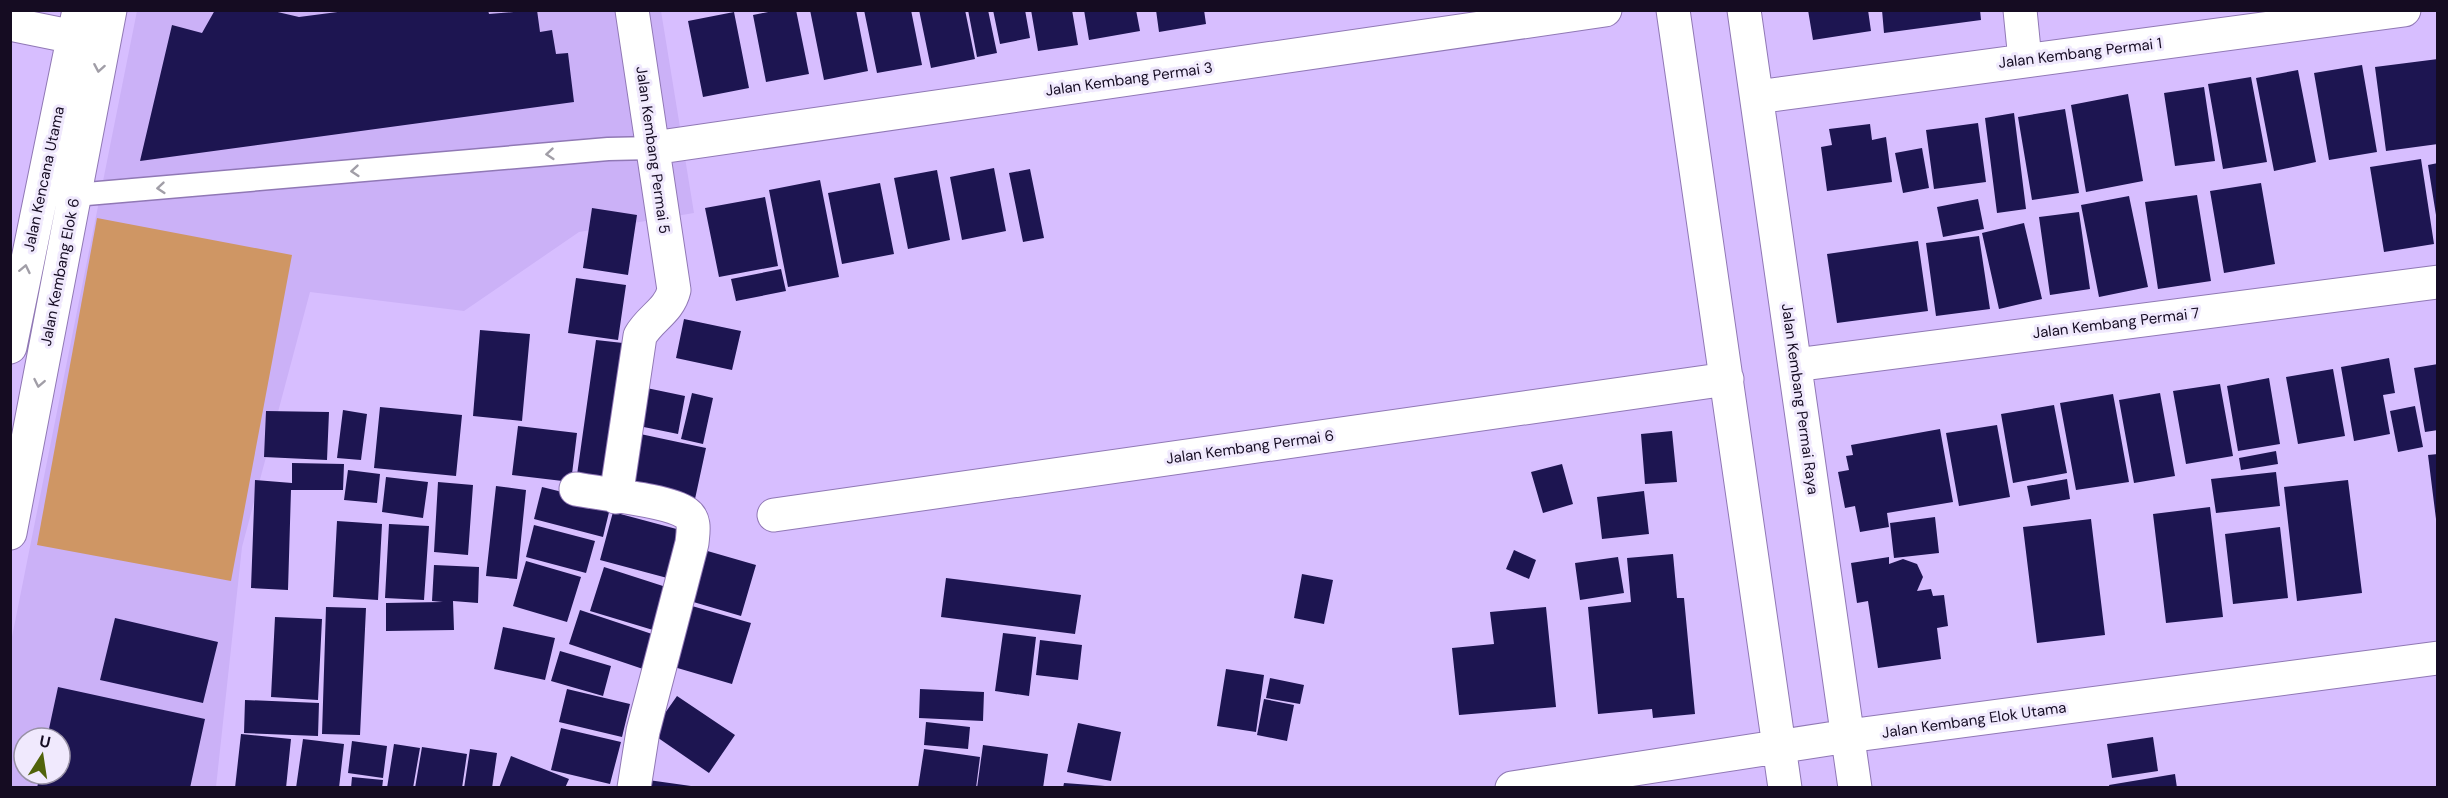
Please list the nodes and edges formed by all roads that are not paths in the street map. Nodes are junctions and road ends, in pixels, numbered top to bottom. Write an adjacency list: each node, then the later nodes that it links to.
1 (110, 10): 13 (street, Jalan Kembang Elok 6, one-way to 13)
2 (632, 10): 12 (street, Jalan Kembang Permai 5)
3 (1605, 10): 12 (street, Jalan Kembang Permai 3)
4 (1673, 10): 19 (street)
5 (1744, 10): 11 (street, Jalan Kembang Permai Raya)
6 (2020, 10): 10 (street)
7 (2404, 10): 10 (street, Jalan Kembang Permai 1)
8 (10, 24): 9 (street)
9 (76, 24): 15 (street, Jalan Kencana Utama, one-way to 9)
10 (2025, 60): 11 (street, Jalan Kembang Permai 1)
11 (1757, 97): 18 (street, Jalan Kembang Permai Raya)
12 (653, 148): 13 (lane, one-way to 13); 21 (street, Jalan Kembang Permai 5)
13 (75, 195): 16 (street, Jalan Kembang Elok 6)
14 (2438, 282): 18 (street, Jalan Kembang Permai 7)
15 (14, 311): 16 (street); 17 (street, Jalan Kencana Utama)
16 (51, 318): 23 (street, Jalan Kembang Elok 6, one-way to 23)
17 (10, 347)
18 (1795, 365): 25 (street, Jalan Kembang Permai Raya)
19 (1727, 379): 22 (street, Jalan Kembang Permai 6); 26 (street)
20 (576, 489): 21 (street)
21 (616, 497): 27 (street)
22 (774, 515)
23 (10, 533)
24 (2438, 658): 25 (street, Jalan Kembang Elok Utama)
25 (1848, 736): 26 (street, Jalan Kembang Elok Utama); 30 (street, Jalan Kembang Permai Raya)
26 (1779, 748): 28 (street, Jalan Kembang Elok Utama); 29 (street)
27 (634, 788)
28 (1512, 788)
29 (1785, 788)
30 (1854, 788)

